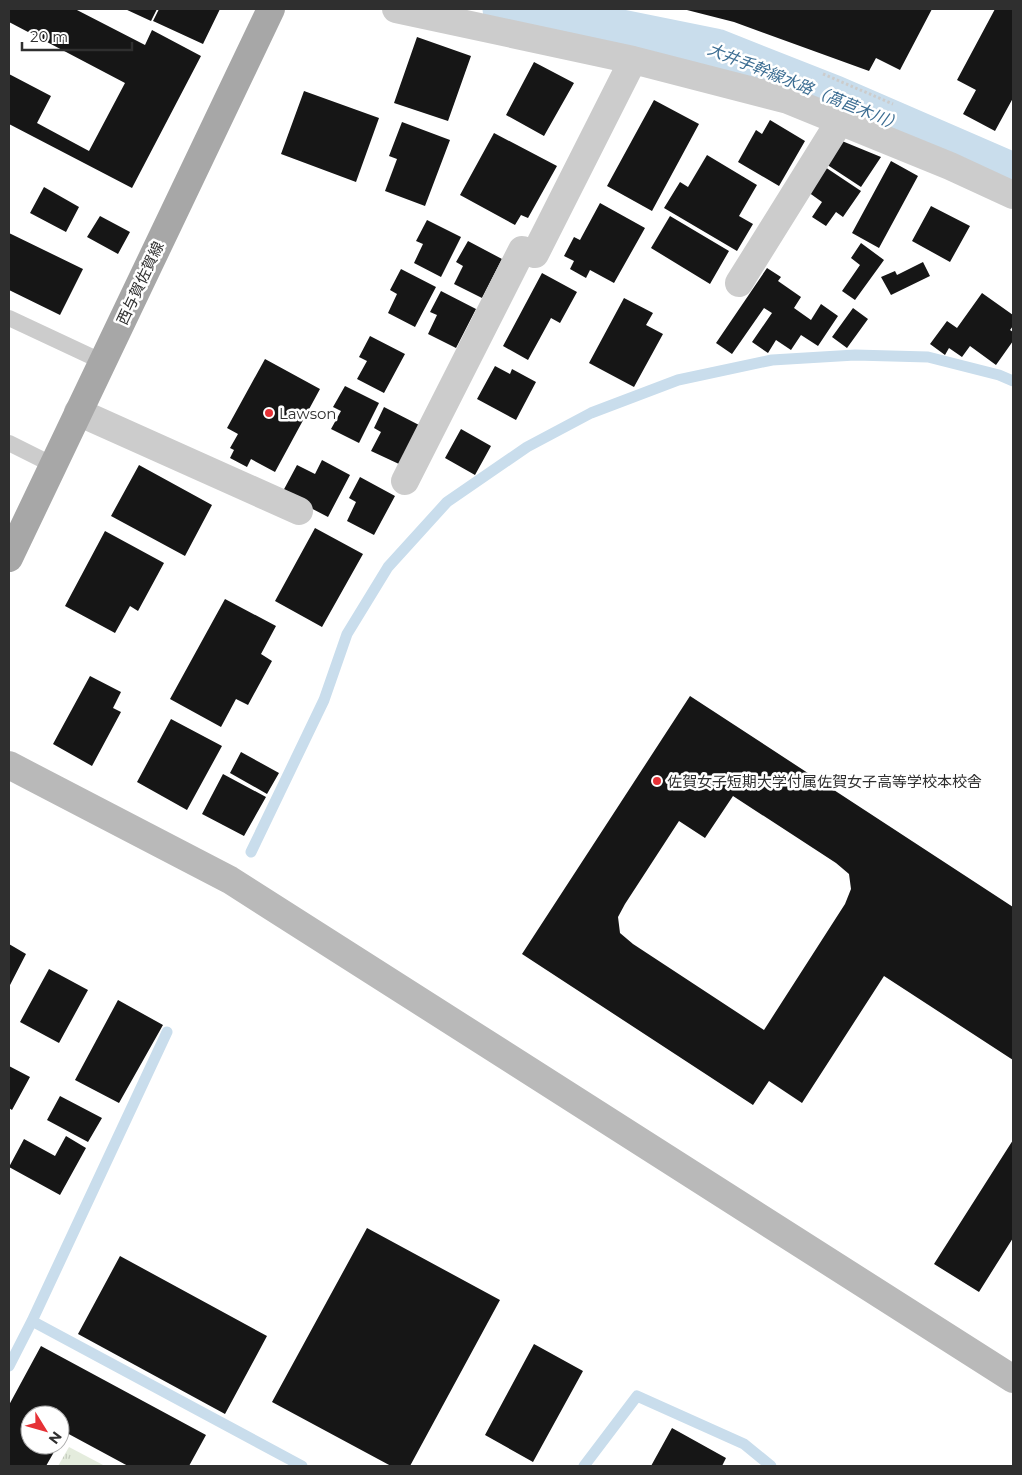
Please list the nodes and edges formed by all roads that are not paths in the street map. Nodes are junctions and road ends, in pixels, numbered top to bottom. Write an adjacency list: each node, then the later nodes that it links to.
1 (271, 9): 8 (main road, 西与賀佐賀線)
2 (396, 9): 3 (street)
3 (633, 60): 4 (street); 12 (street)
4 (840, 121): 5 (street); 6 (street)
5 (1013, 195)
6 (739, 282)
7 (9, 318): 8 (lane)
8 (103, 362): 9 (main road, 西与賀佐賀線)
9 (78, 412): 11 (main road, 西与賀佐賀線); 13 (street)
10 (9, 443): 11 (lane)
11 (53, 465): 14 (main road, 西与賀佐賀線)
12 (405, 481)
13 (299, 511)
14 (9, 558)
15 (9, 764): 16 (street)
16 (1013, 1379)

